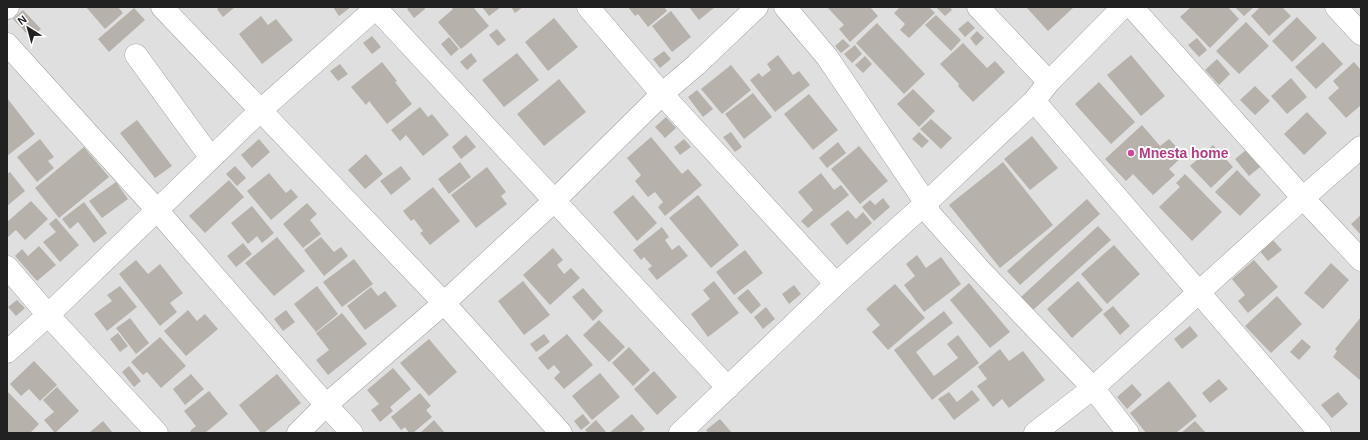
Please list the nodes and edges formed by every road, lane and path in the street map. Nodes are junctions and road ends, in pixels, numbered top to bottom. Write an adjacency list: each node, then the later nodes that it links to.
1 (162, 7): 16 (street)
2 (376, 7): 16 (street); 20 (street)
3 (588, 7): 14 (street)
4 (757, 7): 14 (street)
5 (785, 7): 21 (street)
6 (978, 7): 13 (street)
7 (1123, 7): 13 (street)
8 (1132, 7): 19 (street)
9 (1336, 7): 10 (street)
10 (1361, 34)
11 (7, 44): 22 (street)
12 (136, 55): 18 (street)
13 (1049, 82): 15 (street)
14 (662, 94): 20 (street); 25 (street)
15 (1034, 101): 21 (street); 26 (street)
16 (261, 110): 18 (street); 27 (street)
17 (1361, 147): 19 (street)
18 (211, 158): 22 (street)
19 (1303, 198): 23 (street); 26 (street)
20 (554, 201): 27 (street); 30 (street)
21 (926, 204): 25 (street); 31 (street)
22 (157, 210): 28 (street); 32 (street)
23 (1361, 260)
24 (7, 267): 28 (street)
25 (836, 284): 30 (street)
26 (1199, 293): 31 (street); 40 (street)
27 (444, 303): 32 (street); 36 (street)
28 (48, 315): 29 (street); 33 (street)
29 (7, 352)
30 (728, 388): 37 (street)
31 (1093, 388): 38 (street); 39 (street)
32 (326, 405): 34 (street); 35 (street)
33 (157, 433)
34 (298, 433)
35 (352, 433)
36 (561, 433)
37 (680, 433)
38 (1035, 433)
39 (1128, 433)
40 (1320, 433)

